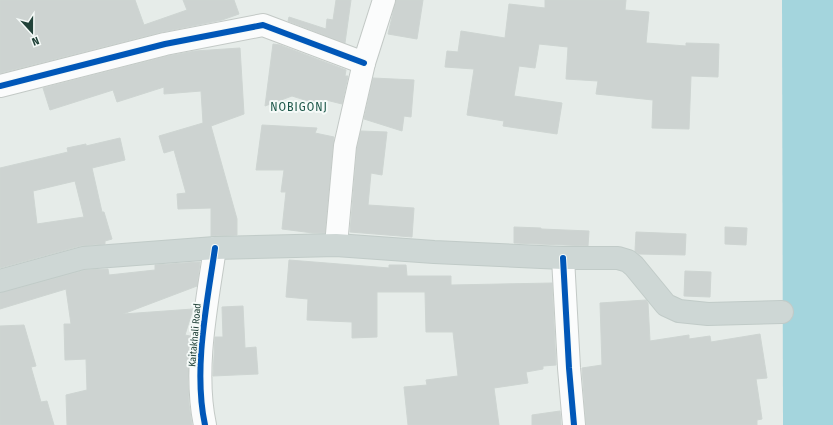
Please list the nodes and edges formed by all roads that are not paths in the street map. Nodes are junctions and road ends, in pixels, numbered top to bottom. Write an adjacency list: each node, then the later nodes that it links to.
1 (384, 0): 2 (street)
2 (364, 63): 3 (street); 4 (street)
3 (0, 86)
4 (336, 245): 5 (main road); 6 (main road)
5 (216, 248): 7 (main road); 9 (street, Kaitakhali Road)
6 (563, 258): 8 (main road); 10 (street)
7 (0, 281)
8 (782, 312)
9 (205, 425)
10 (574, 425)

